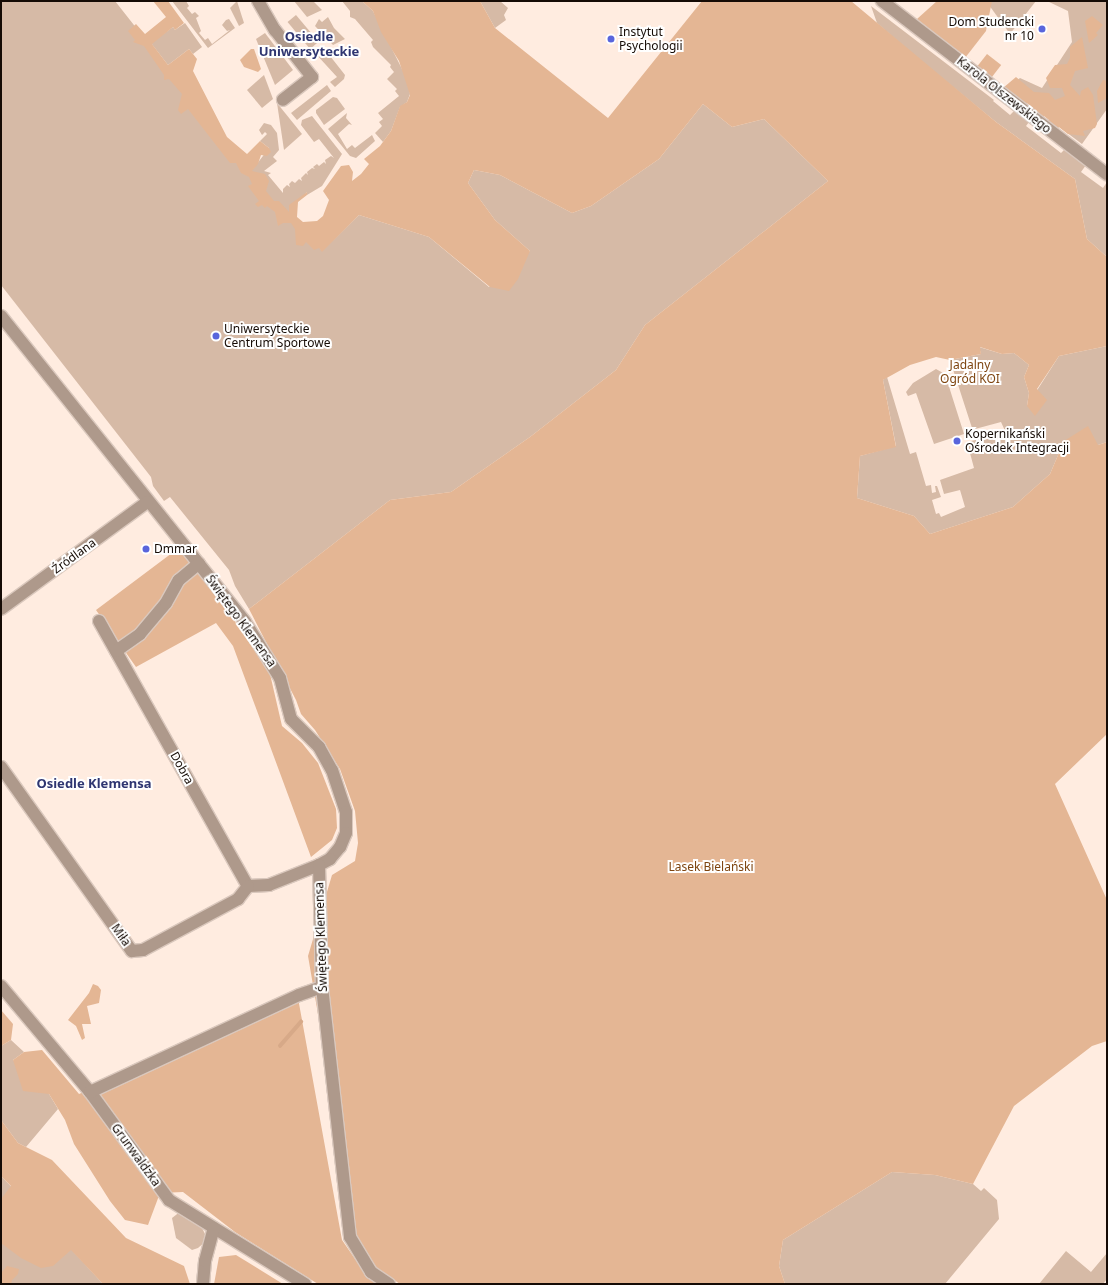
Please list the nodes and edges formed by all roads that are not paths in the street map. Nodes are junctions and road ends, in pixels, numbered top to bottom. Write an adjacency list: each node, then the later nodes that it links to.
1 (258, 1): 3 (street)
2 (882, 1): 4 (street, Karola Olszewskiego)
3 (283, 100)
4 (1107, 174)
5 (1, 316): 6 (street, Świętego Klemensa)
6 (147, 502): 7 (street, Świętego Klemensa); 8 (street, Źródlana)
7 (199, 563): 10 (street); 12 (street, Świętego Klemensa)
8 (1, 609)
9 (99, 621): 10 (street, Dobra)
10 (116, 651): 13 (street, Dobra)
11 (1, 767): 13 (street, Miła)
12 (318, 865): 13 (street); 15 (street, Świętego Klemensa)
13 (248, 886)
14 (1, 986): 16 (street, Grunwaldzka)
15 (322, 987): 16 (street); 20 (street, Świętego Klemensa)
16 (90, 1092): 17 (street, Grunwaldzka)
17 (214, 1228): 18 (street); 19 (street, Grunwaldzka)
18 (203, 1284)
19 (305, 1284)
20 (389, 1284)

